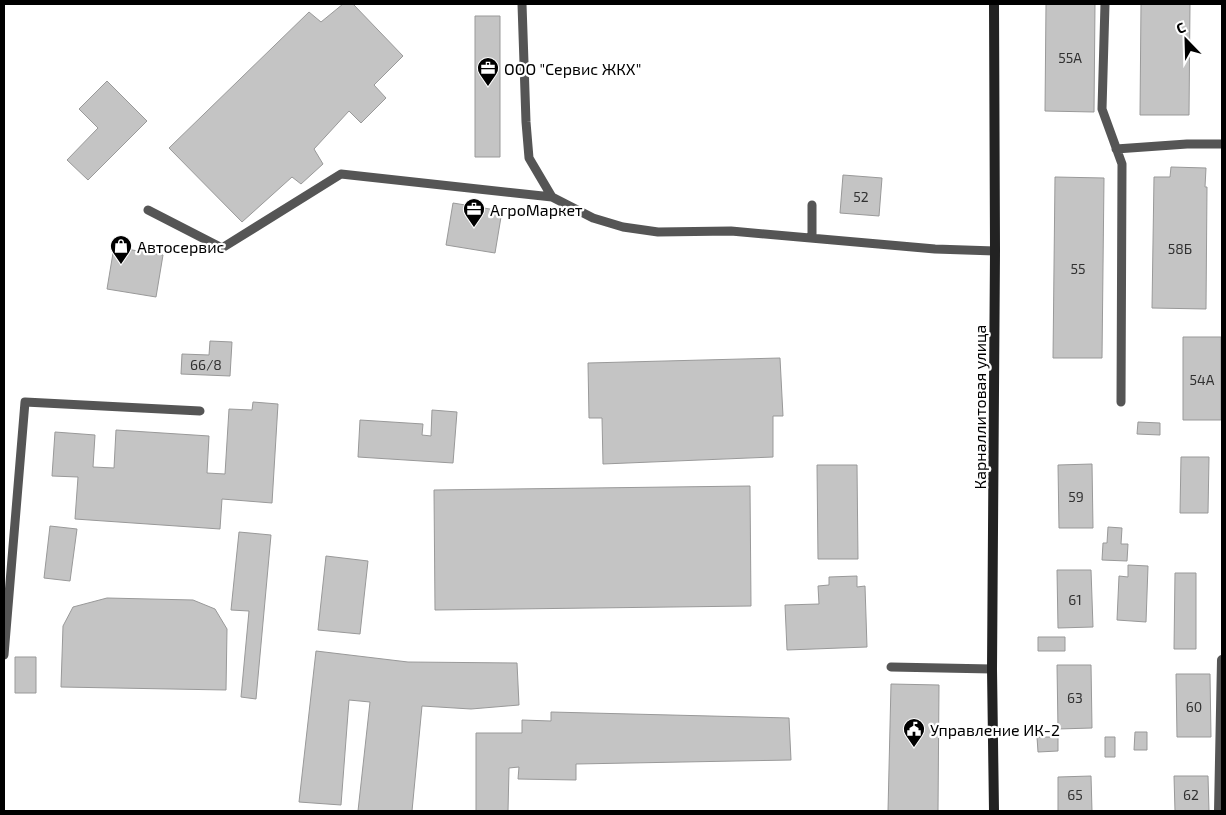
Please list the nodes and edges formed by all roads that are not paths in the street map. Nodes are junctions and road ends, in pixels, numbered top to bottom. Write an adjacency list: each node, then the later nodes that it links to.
1 (522, 4): 6 (lane)
2 (994, 4): 10 (street, Карналлитовая улица)
3 (1105, 4): 5 (lane)
4 (1222, 144): 5 (lane)
5 (1116, 149): 11 (lane)
6 (552, 198): 8 (lane); 9 (lane)
7 (812, 205): 9 (lane)
8 (148, 210)
9 (812, 238): 10 (lane)
10 (996, 251): 16 (street, Карналлитовая улица)
11 (1121, 402)
12 (200, 411): 13 (lane)
13 (4, 655)
14 (1222, 660): 18 (street)
15 (891, 667): 16 (lane)
16 (992, 669): 17 (street, Карналлитовая улица)
17 (994, 811)
18 (1219, 811)

